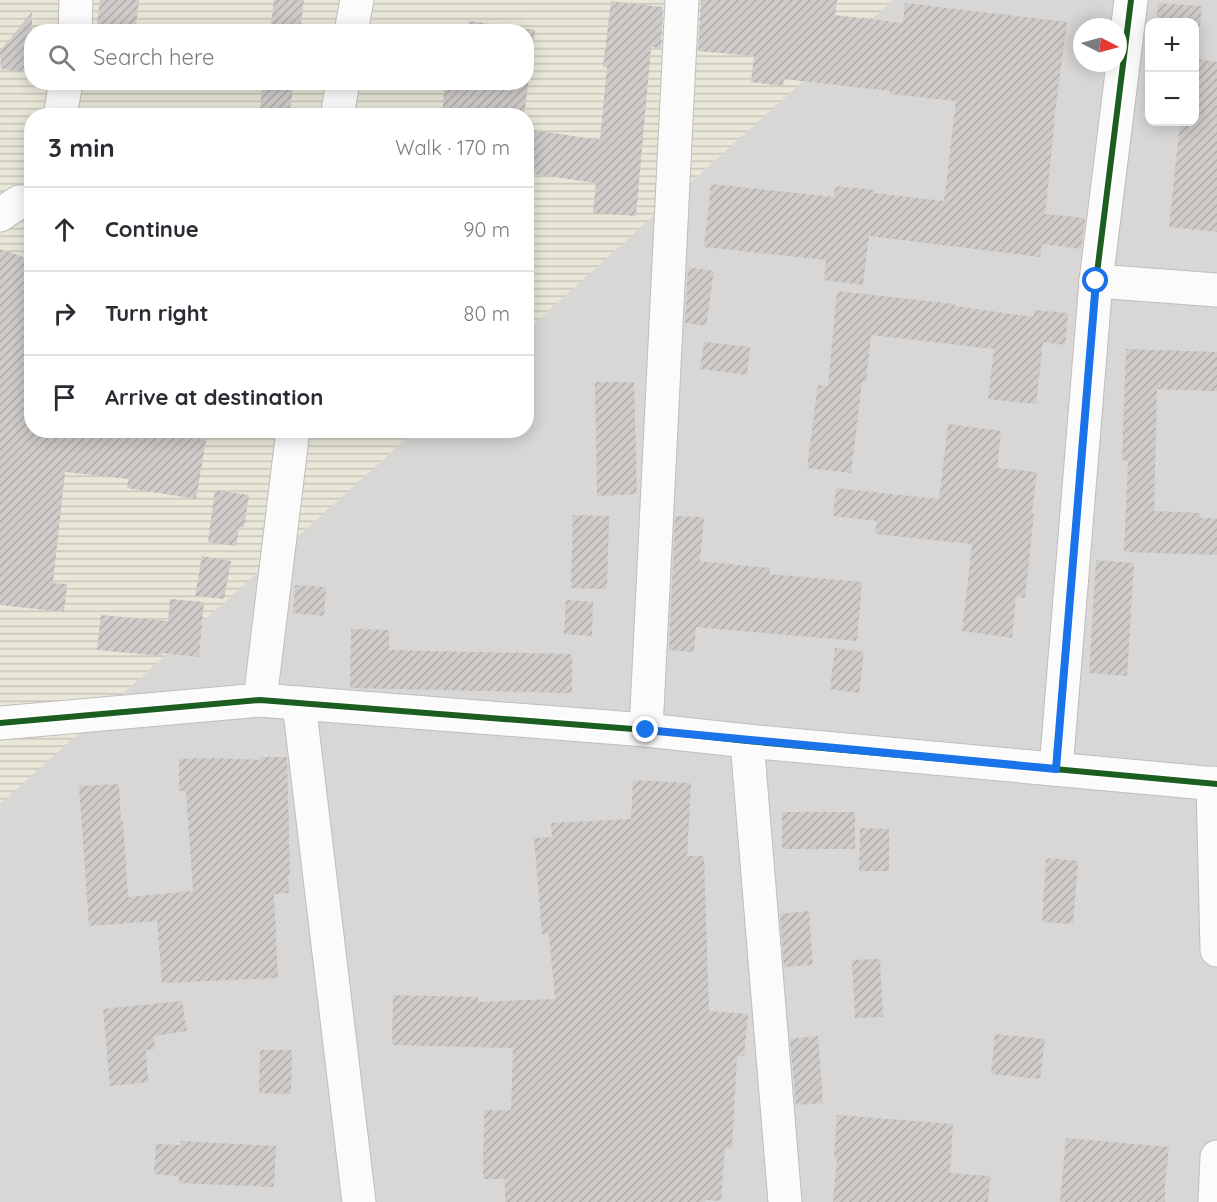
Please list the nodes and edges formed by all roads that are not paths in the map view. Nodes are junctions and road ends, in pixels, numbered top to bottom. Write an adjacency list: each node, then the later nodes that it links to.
1 (76, 0): 5 (street)
2 (357, 0): 6 (street)
3 (682, 0): 19 (street)
4 (1131, 0): 13 (street)
5 (75, 24)
6 (352, 24)
7 (65, 90): 9 (street)
8 (342, 90): 10 (street)
9 (61, 108)
10 (338, 108)
11 (24, 202): 12 (street)
12 (0, 215)
13 (1096, 281): 14 (street); 21 (street)
14 (1217, 290)
15 (292, 438): 16 (street)
16 (260, 700): 17 (street); 18 (street)
17 (299, 703): 19 (street); 25 (street)
18 (0, 723)
19 (646, 730): 20 (street)
20 (747, 741): 21 (street); 26 (street)
21 (1056, 769): 22 (street)
22 (1215, 784): 23 (street)
23 (1217, 950)
24 (1217, 1157): 27 (street)
25 (359, 1202)
26 (785, 1202)
27 (1215, 1202)

